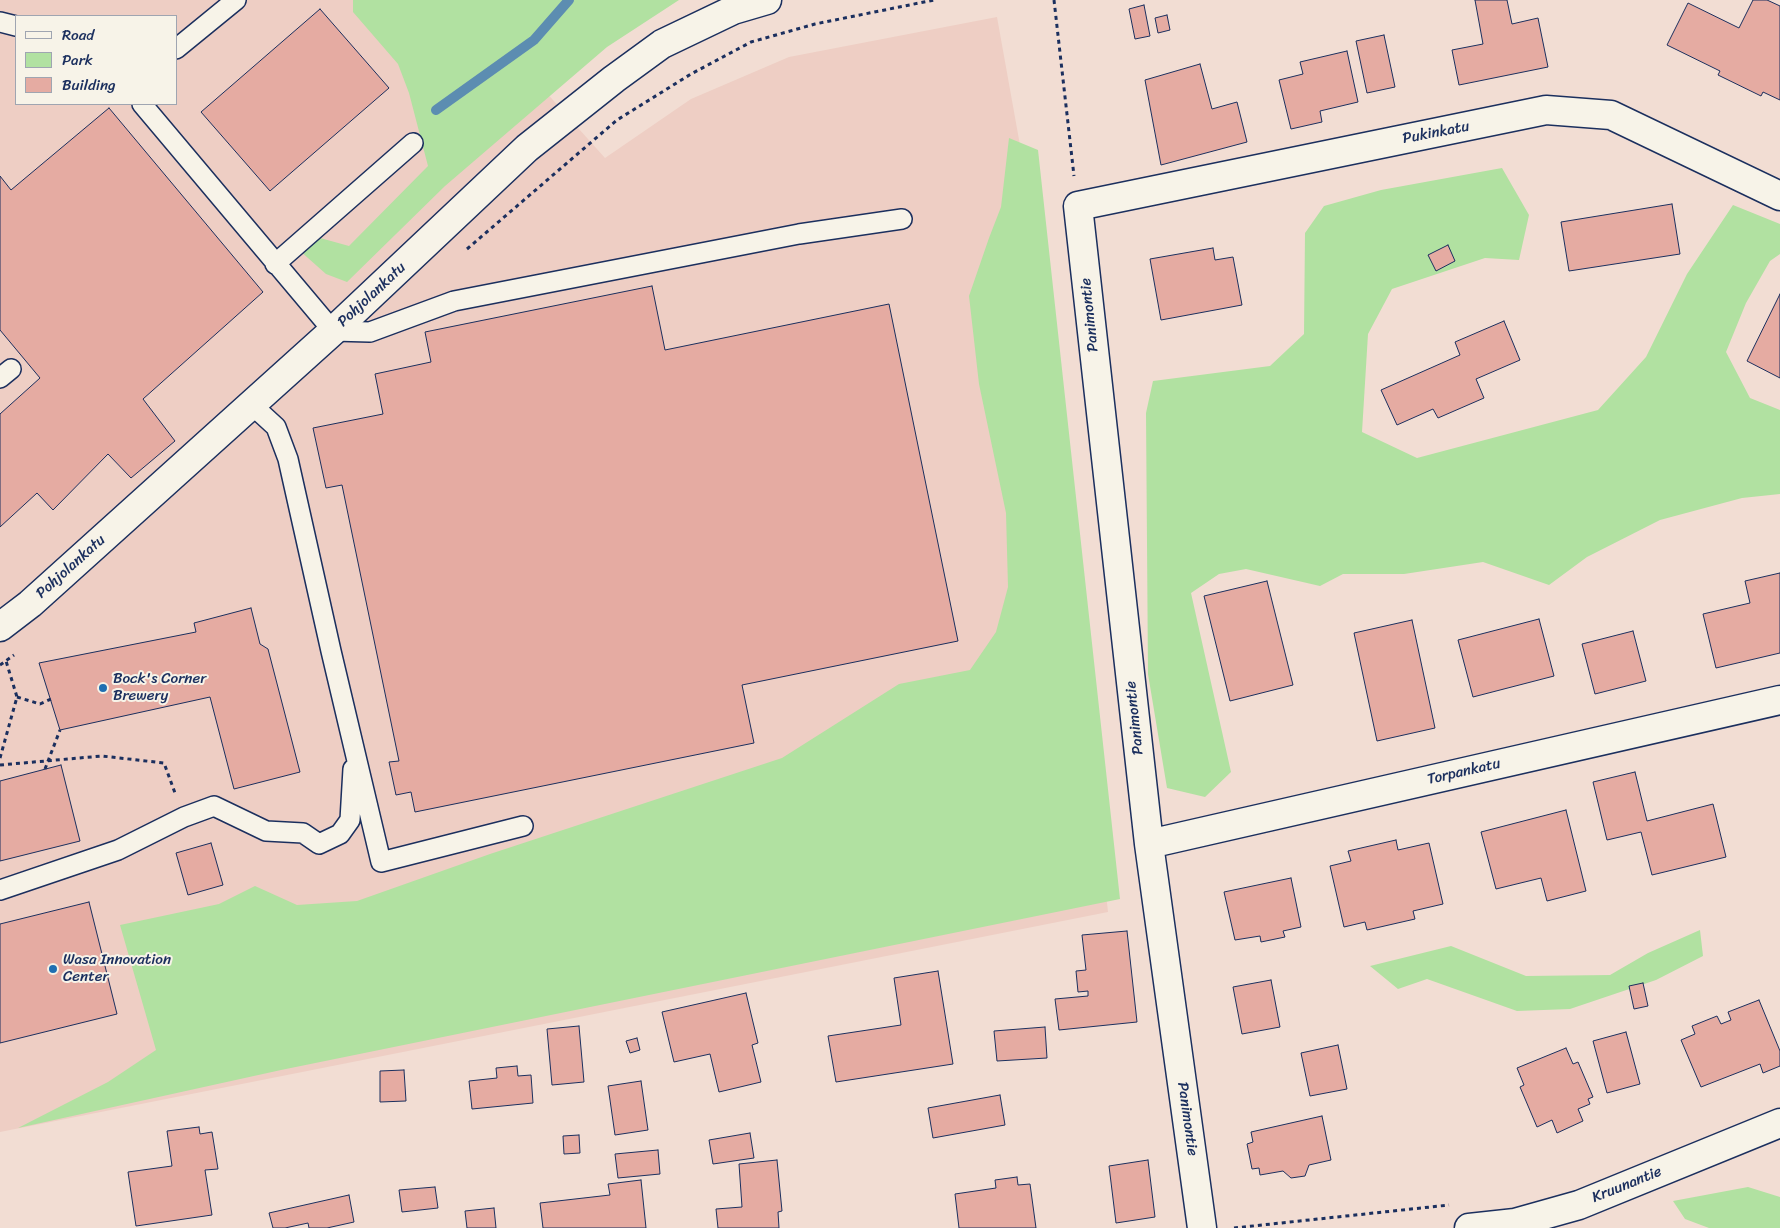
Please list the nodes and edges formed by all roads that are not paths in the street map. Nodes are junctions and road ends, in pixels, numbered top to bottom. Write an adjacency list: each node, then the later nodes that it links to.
1 (236, 0): 5 (lane)
2 (767, 0): 12 (street, Pohjolankatu)
3 (0, 22): 4 (lane)
4 (15, 26)
5 (178, 47)
6 (143, 105): 11 (lane)
7 (413, 143): 11 (lane)
8 (1780, 196): 9 (street, Pukinkatu)
9 (1078, 206): 18 (street, Panimontie)
10 (902, 219): 12 (lane)
11 (275, 264): 12 (lane)
12 (333, 332): 13 (street, Pohjolankatu)
13 (252, 405): 14 (street, Pohjolankatu); 16 (lane)
14 (0, 627)
15 (1780, 700): 18 (street, Torpankatu)
16 (354, 747): 17 (lane); 19 (lane)
17 (523, 826)
18 (1149, 844): 21 (street, Panimontie)
19 (0, 890)
20 (1780, 1123): 22 (street, Kruunantie)
21 (1202, 1228)
22 (1468, 1228)

